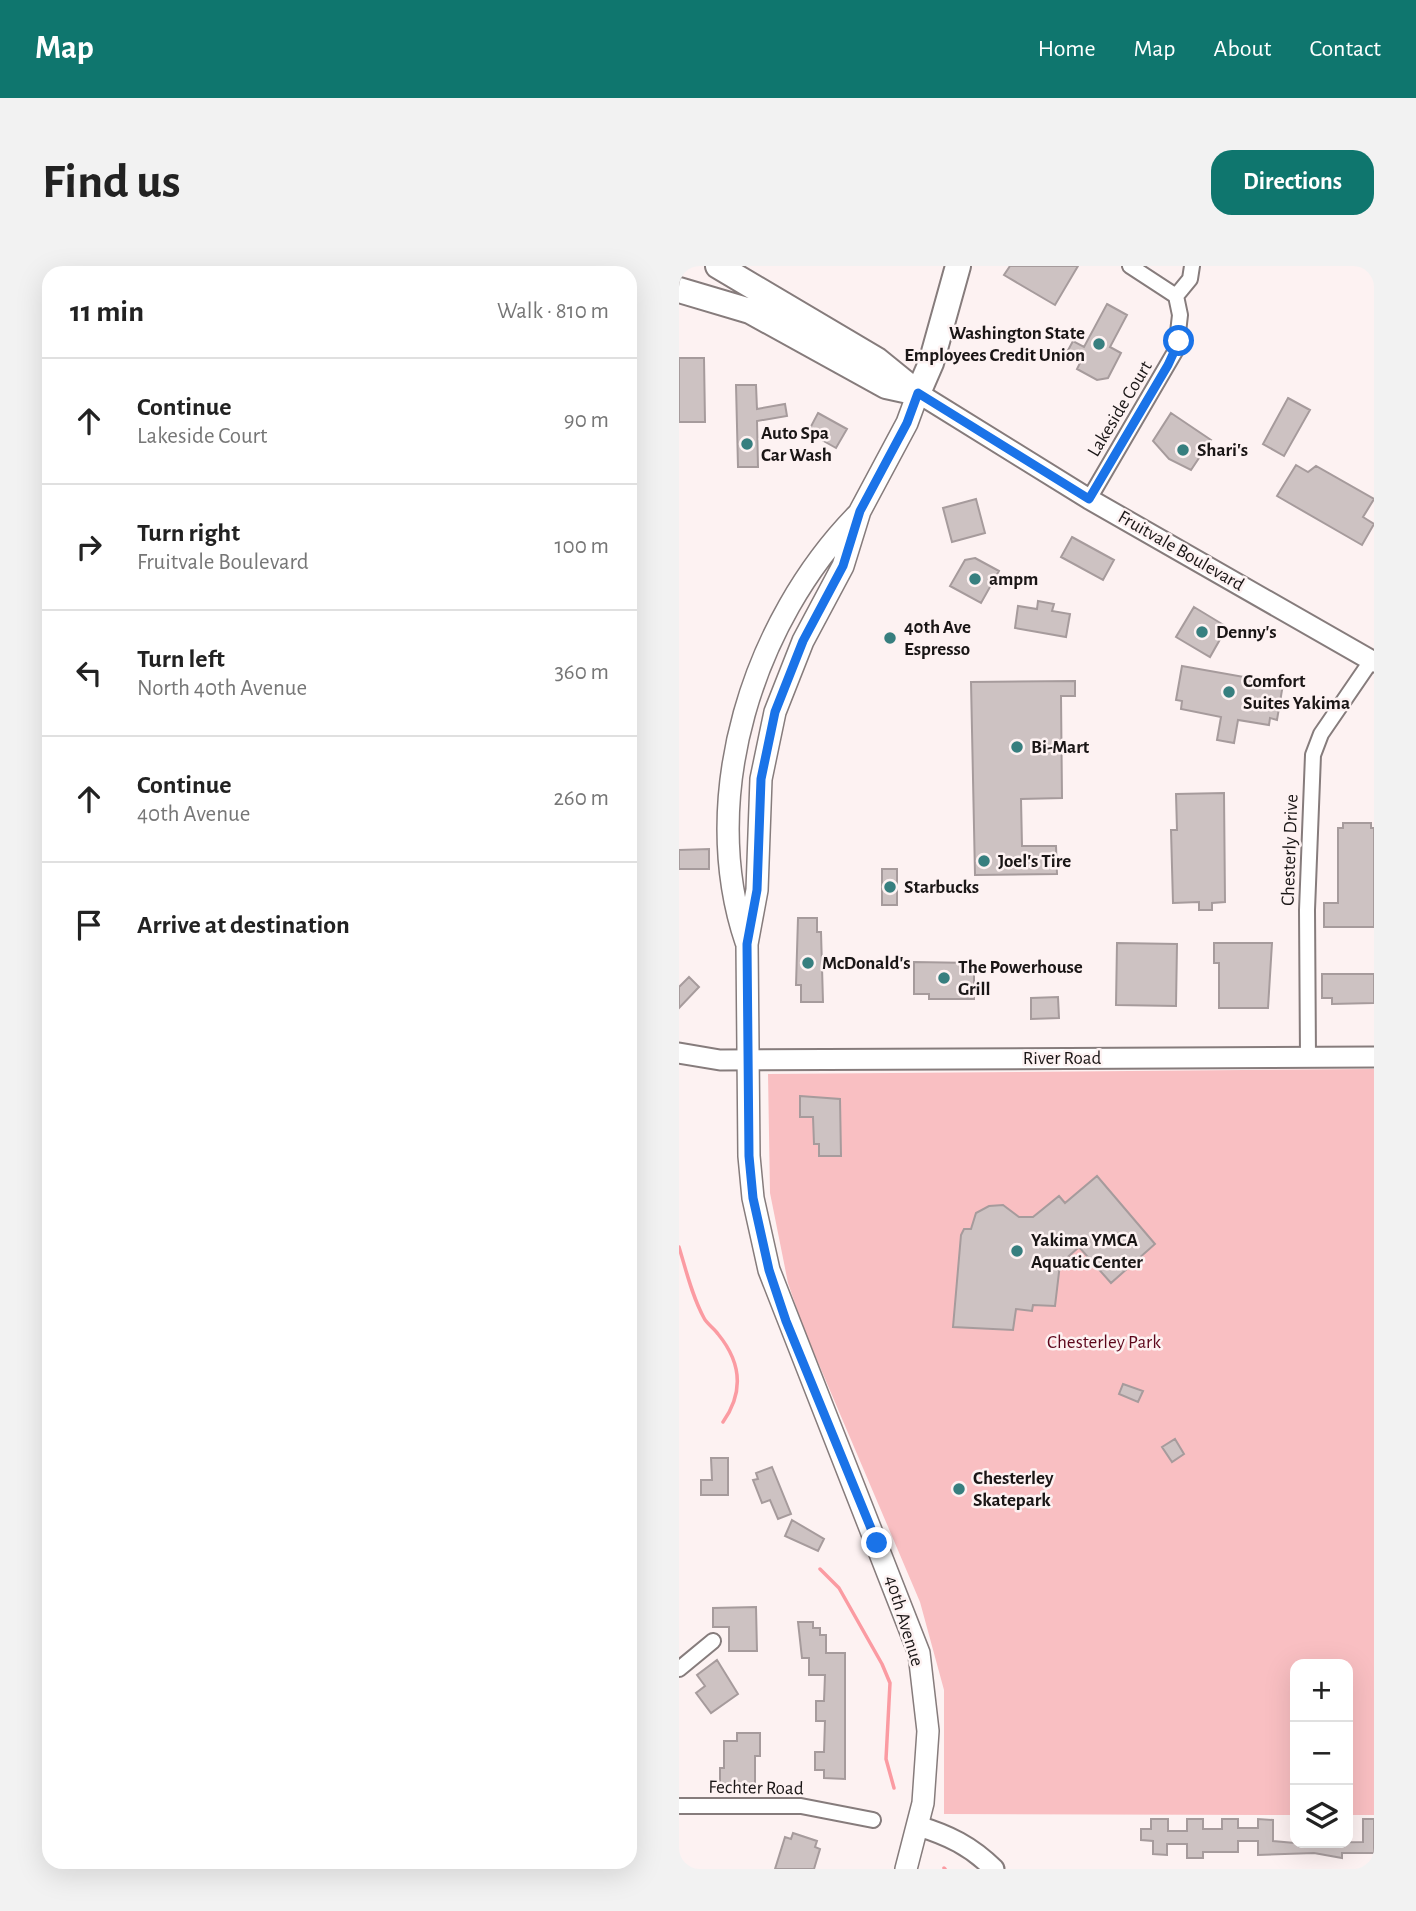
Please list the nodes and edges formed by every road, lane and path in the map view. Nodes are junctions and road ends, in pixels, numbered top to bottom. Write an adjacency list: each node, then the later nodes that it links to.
1 (718, 266): 7 (highway)
2 (958, 266): 7 (highway)
3 (1131, 266): 6 (street)
4 (1192, 266): 6 (street)
5 (679, 290): 7 (highway)
6 (1176, 296): 8 (street, Lakeside Court)
7 (918, 393): 8 (street, Fruitvale Boulevard); 9 (main road)
8 (1089, 499): 10 (street, Fruitvale Boulevard)
9 (860, 511): 11 (main road); 11 (main road)
10 (1372, 662): 14 (street, Chesterly Drive)
11 (747, 944): 15 (main road, 40th Avenue)
12 (679, 1053): 15 (street, River Road)
13 (1374, 1056): 14 (street, River Road)
14 (1308, 1057): 15 (street, River Road)
15 (749, 1059): 20 (main road, 40th Avenue)
16 (713, 1641): 17 (street)
17 (679, 1670)
18 (679, 1806): 19 (street, Fechter Road)
19 (873, 1820)
20 (918, 1826): 21 (main road, 40th Avenue); 22 (street)
21 (906, 1869)
22 (994, 1869)

